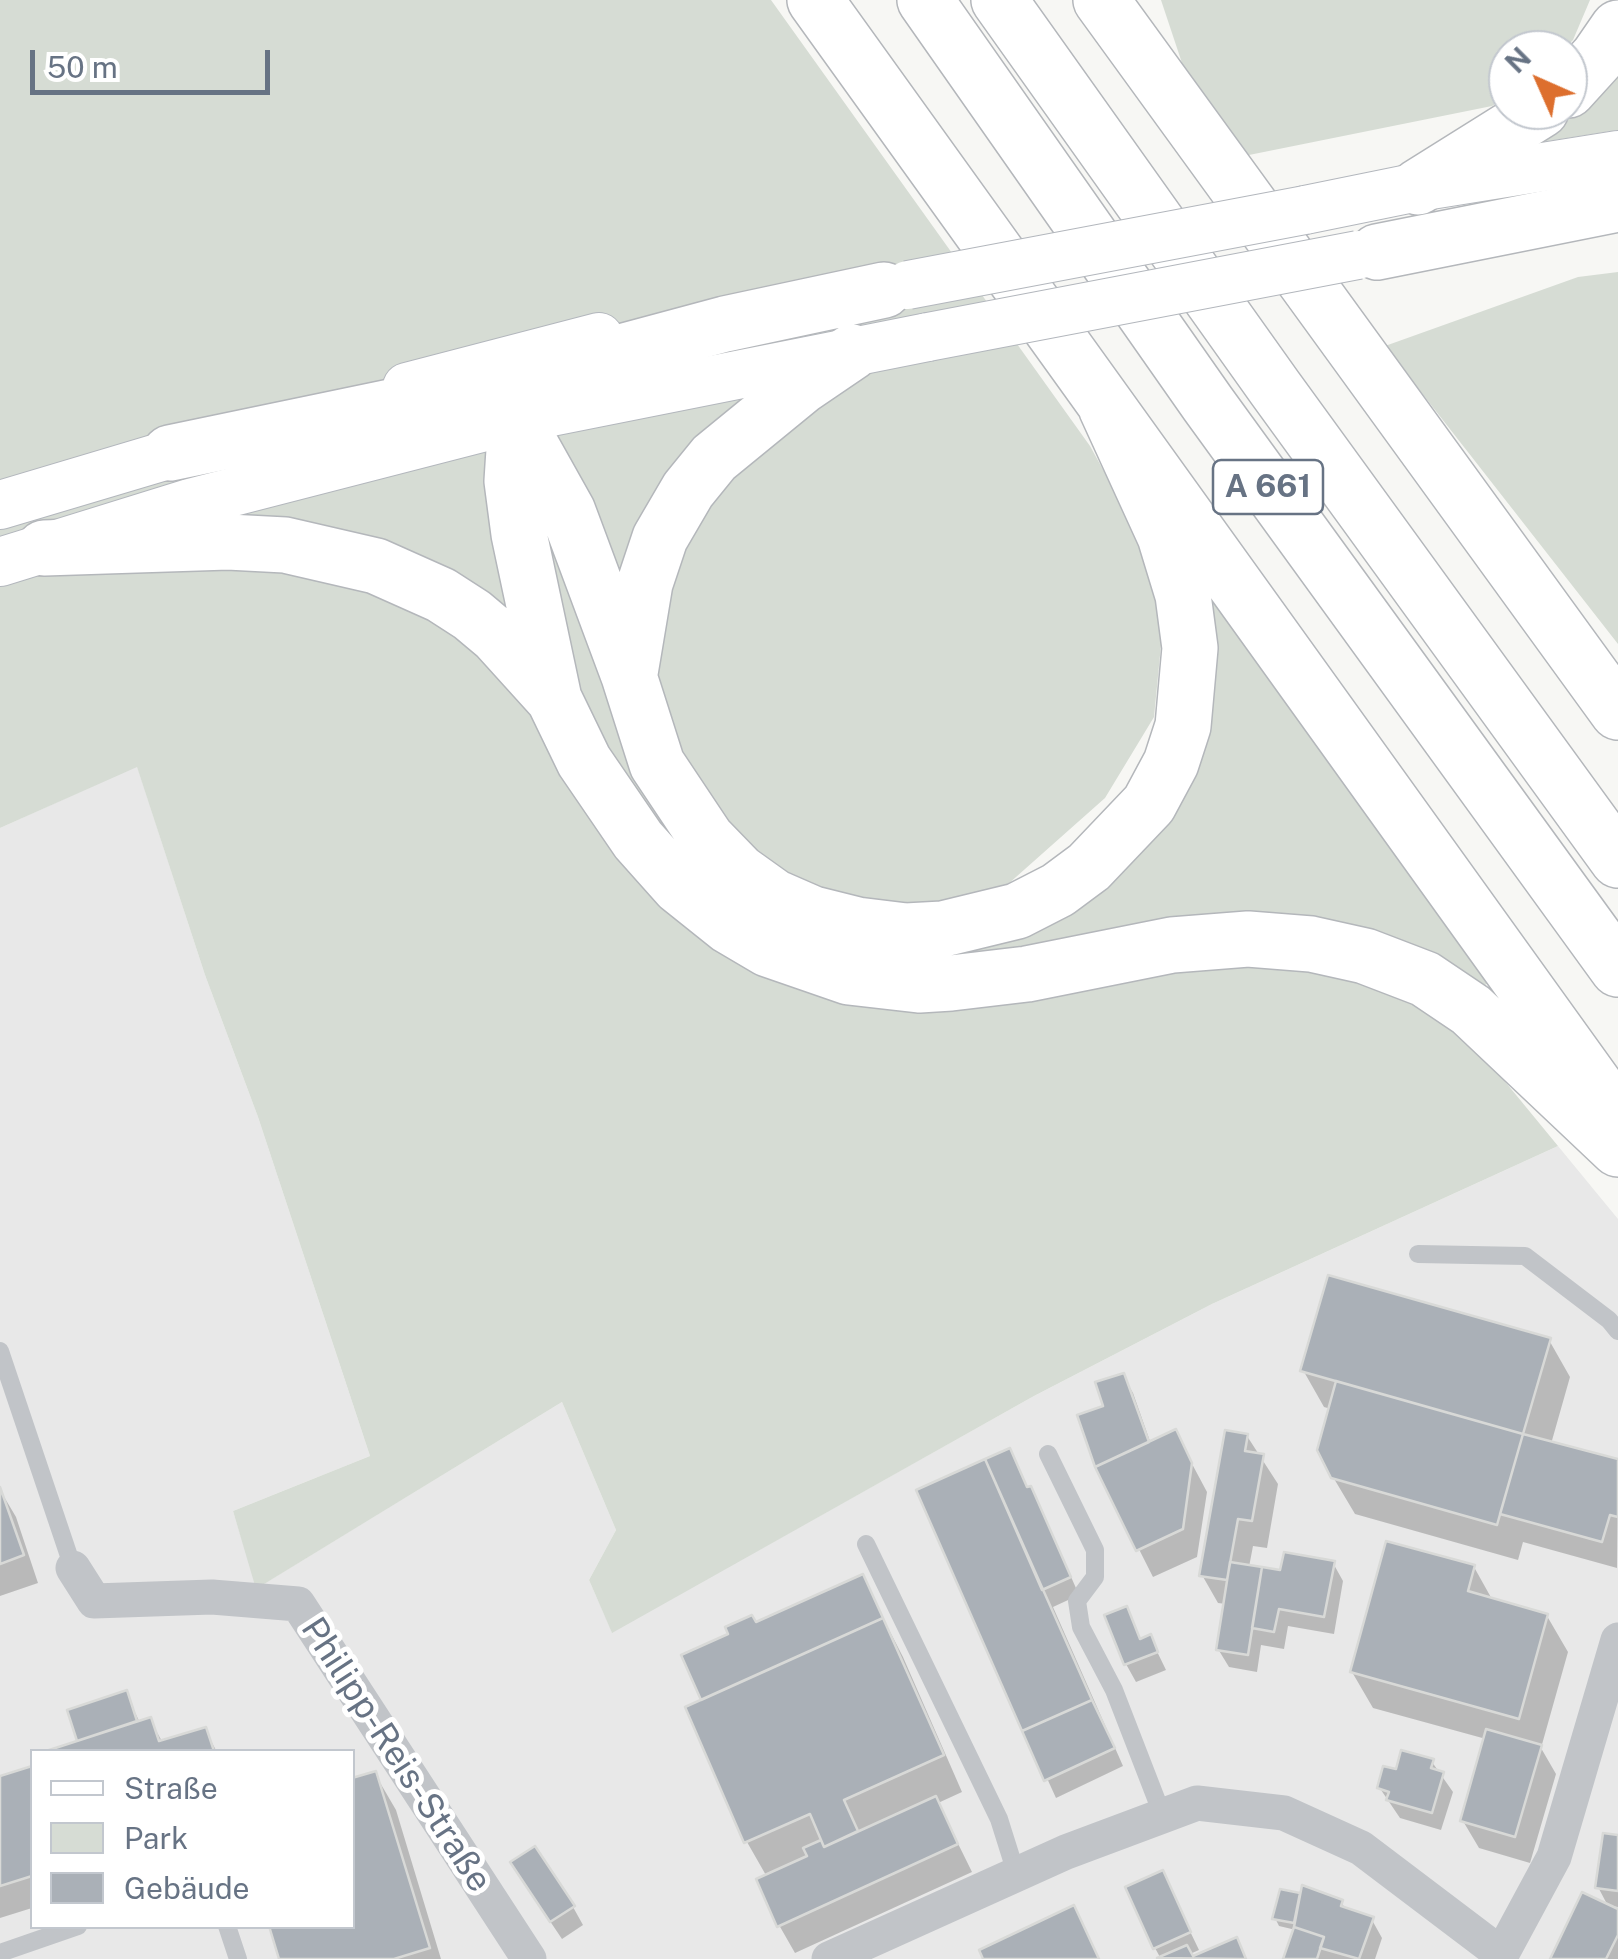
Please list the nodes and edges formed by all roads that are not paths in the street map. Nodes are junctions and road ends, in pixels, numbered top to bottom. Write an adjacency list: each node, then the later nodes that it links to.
1 (814, 0): 17 (highway)
2 (926, 0): 26 (highway, A 661)
3 (999, 0): 25 (highway, A 661)
4 (1101, 0): 9 (highway)
5 (1124, 0): 9 (highway)
6 (1618, 28): 7 (highway)
7 (1588, 68)
8 (1509, 130): 11 (highway)
9 (1198, 136): 24 (highway)
10 (1618, 155): 11 (main road)
11 (1418, 187): 15 (main road, bridge)
12 (1618, 204): 14 (highway)
13 (1618, 219): 14 (main road)
14 (1368, 254): 16 (main road, bridge)
15 (896, 288): 18 (highway); 19 (main road)
16 (852, 352): 18 (main road); 22 (highway)
17 (1106, 407): 22 (highway); 27 (highway)
18 (516, 419): 19 (highway); 21 (main road); 22 (highway); 23 (highway)
19 (170, 454): 20 (main road)
20 (0, 505)
21 (22, 555): 23 (highway)
22 (629, 676)
23 (554, 699): 28 (highway)
24 (1618, 712)
25 (1618, 860)
26 (1618, 969)
27 (1618, 1116)
28 (1618, 1149)
29 (1418, 1254): 30 (lane)
30 (1618, 1331)
31 (0, 1350): 34 (lane)
32 (1048, 1454): 36 (lane)
33 (866, 1544): 37 (lane)
34 (73, 1568): 43 (street, Philipp-Reis-Straße)
35 (1618, 1640): 41 (street)
36 (1162, 1814): 37 (street); 41 (street)
37 (1016, 1873): 44 (street)
38 (69, 1929): 40 (lane)
39 (228, 1929): 42 (lane)
40 (0, 1953)
41 (1500, 1956)
42 (238, 1959)
43 (528, 1959)
44 (830, 1959)

